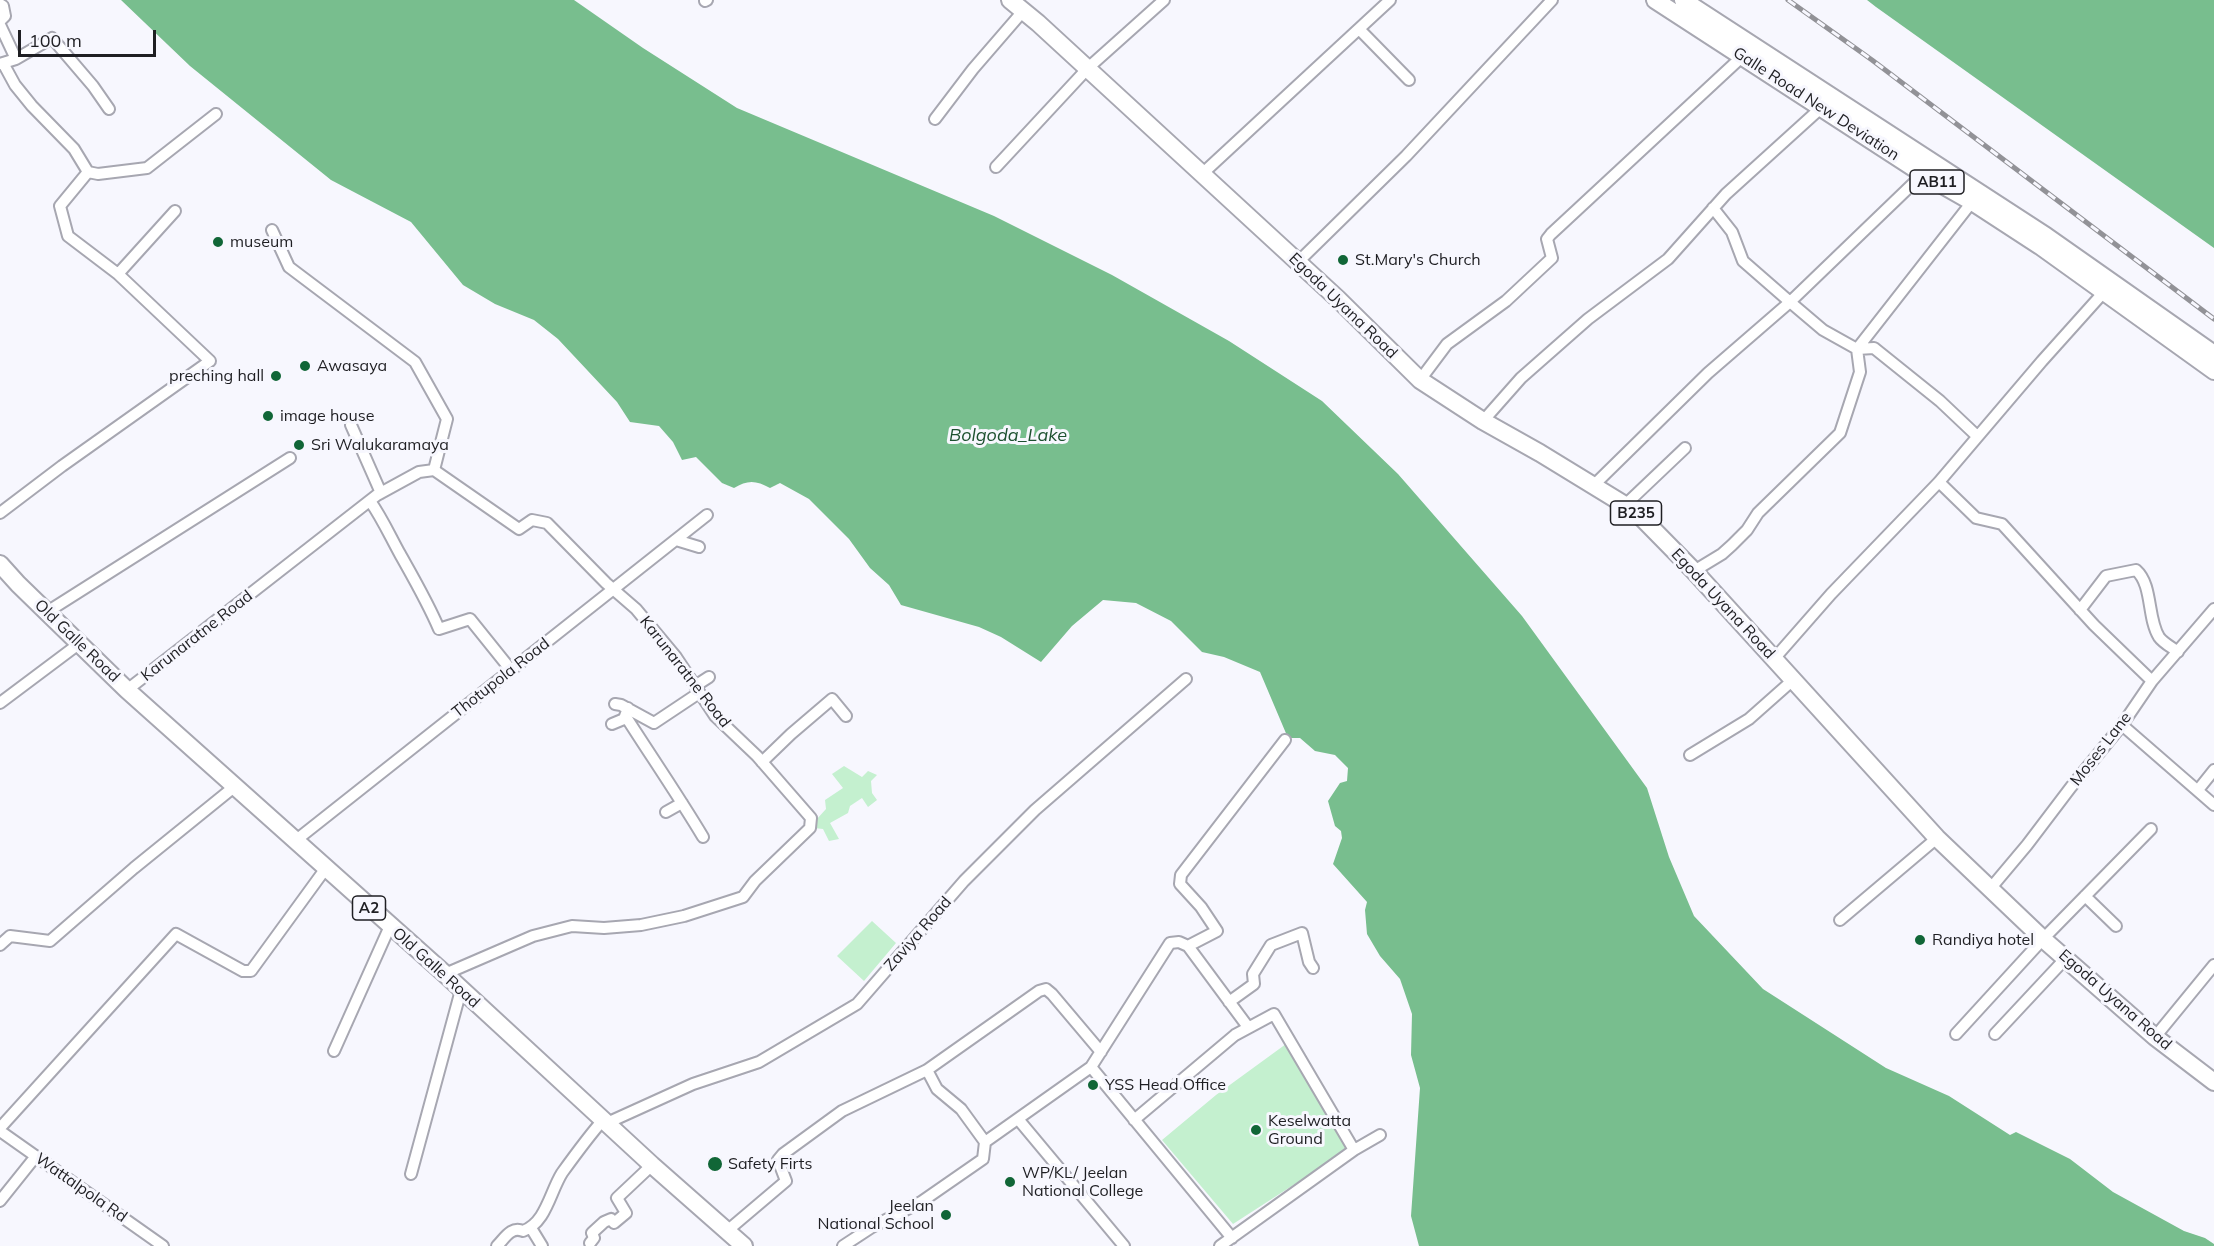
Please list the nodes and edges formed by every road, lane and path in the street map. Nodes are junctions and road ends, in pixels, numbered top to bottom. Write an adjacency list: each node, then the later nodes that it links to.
1 (1164, 0): 13 (street)
2 (1390, 0): 9 (street)
3 (1552, 0): 27 (street)
4 (1655, 0): 10 (main road, Galle Road New Deviation / AB11)
5 (1683, 0): 10 (main road, Galle Road New Deviation / AB11)
6 (0, 4): 8 (street)
7 (1017, 5): 13 (main road, Egoda Uyana Road / B235); 18 (street)
8 (0, 23): 11 (street)
9 (1359, 29): 14 (street); 21 (street)
10 (1748, 51): 15 (main road, Galle Road New Deviation / AB11); 23 (main road, Galle Road New Deviation / AB11); 34 (street)
11 (16, 59): 12 (street); 16 (street)
12 (1, 63): 20 (street)
13 (1088, 68): 19 (street); 21 (main road, Egoda Uyana Road / B235)
14 (1409, 80)
15 (1822, 107): 22 (main road, Galle Road New Deviation / AB11); 24 (street)
16 (109, 109)
17 (216, 114): 20 (street)
18 (935, 119)
19 (996, 167)
20 (88, 172): 28 (street)
21 (1202, 174): 27 (main road, Egoda Uyana Road / B235)
22 (1923, 174): 23 (main road, Galle Road New Deviation / AB11); 30 (street)
23 (1978, 199): 29 (main road, Galle Road New Deviation / AB11); 31 (street); 32 (main road, Galle Road New Deviation / AB11)
24 (1713, 208): 30 (street); 35 (street)
25 (174, 211): 28 (street)
26 (272, 230): 40 (street)
27 (1298, 262): 34 (main road, Egoda Uyana Road / B235)
28 (118, 274): 46 (street)
29 (2103, 293): 33 (main road, Galle Road New Deviation / AB11); 37 (street)
30 (1790, 302): 31 (street); 42 (street)
31 (1857, 349): 37 (street); 51 (street)
32 (2214, 354)
33 (2214, 371)
34 (1420, 380): 35 (main road, Egoda Uyana Road / B235)
35 (1483, 421): 42 (main road, Egoda Uyana Road / B235)
36 (351, 425): 43 (street)
37 (1977, 436): 41 (street)
38 (1685, 448): 45 (street)
39 (290, 458): 55 (street)
40 (434, 470): 43 (street, Karunaratne Road); 52 (street, Karunaratne Road)
41 (1939, 482): 54 (street); 58 (street)
42 (1593, 486): 45 (main road, Egoda Uyana Road / B235)
43 (381, 493): 44 (street, Karunaratne Road)
44 (370, 501): 59 (street); 64 (street, Karunaratne Road)
45 (1625, 505): 51 (main road, Egoda Uyana Road / B235)
46 (0, 513)
47 (707, 514): 48 (street, Thotupola Road)
48 (676, 540): 49 (street); 52 (street, Thotupola Road)
49 (699, 547)
50 (0, 564): 55 (main road, Old Galle Road / A2)
51 (1694, 571): 58 (main road, Egoda Uyana Road / B235)
52 (614, 589): 59 (street, Thotupola Road); 65 (street, Karunaratne Road)
53 (2214, 609): 57 (street, Moses Lane)
54 (2080, 610): 57 (street); 63 (street)
55 (47, 612): 56 (main road, Old Galle Road / A2)
56 (80, 643): 64 (main road, Old Galle Road / A2); 66 (street)
57 (2178, 652): 63 (street, Moses Lane)
58 (1774, 659): 62 (main road, Egoda Uyana Road / B235)
59 (511, 670): 84 (street, Thotupola Road)
60 (709, 677): 65 (street)
61 (1186, 679): 111 (street, Zaviya Road)
62 (1793, 680): 73 (street); 83 (main road, Egoda Uyana Road / B235)
63 (2152, 681): 71 (street, Moses Lane)
64 (127, 690): 76 (main road, Old Galle Road / A2)
65 (697, 690): 68 (street); 74 (street, Karunaratne Road)
66 (0, 703)
67 (615, 704): 68 (street)
68 (626, 713): 70 (street); 78 (street)
69 (846, 716): 74 (street)
70 (612, 724)
71 (2122, 724): 77 (street); 86 (street, Moses Lane)
72 (1285, 740): 93 (street)
73 (1690, 755)
74 (762, 762): 97 (street, Karunaratne Road)
75 (2214, 770): 77 (street)
76 (234, 786): 84 (main road, Old Galle Road / A2); 92 (street)
77 (2198, 790): 79 (street)
78 (682, 802): 80 (street); 82 (street)
79 (2214, 805)
80 (666, 812)
81 (2151, 829): 87 (street)
82 (703, 837)
83 (1937, 838): 86 (main road, Egoda Uyana Road / B235); 88 (street)
84 (294, 841): 85 (main road, Old Galle Road / A2)
85 (326, 868): 89 (main road, Old Galle Road / A2); 112 (street)
86 (1990, 889): 91 (main road, Egoda Uyana Road / B235)
87 (2085, 896): 90 (street); 91 (street)
88 (1840, 920)
89 (390, 926): 97 (main road, Old Galle Road / A2); 104 (street)
90 (2115, 926)
91 (2043, 939): 94 (main road, Egoda Uyana Road / B235); 101 (street)
92 (0, 945)
93 (1188, 946): 99 (street); 105 (street)
94 (2066, 958): 102 (street); 103 (main road, Egoda Uyana Road / B235)
95 (2214, 965): 103 (street)
96 (1314, 968): 99 (street)
97 (445, 974): 98 (main road, Old Galle Road / A2)
98 (461, 990): 111 (main road, Old Galle Road / A2); 118 (street)
99 (1229, 1002): 100 (street)
100 (1248, 1028): 110 (street); 115 (street)
101 (1956, 1034)
102 (1995, 1034)
103 (2155, 1037): 108 (main road, Egoda Uyana Road / B235)
104 (334, 1051)
105 (1101, 1052): 106 (street); 107 (street)
106 (1091, 1067): 109 (street); 110 (street)
107 (927, 1070): 114 (street); 121 (street)
108 (2214, 1082)
109 (1018, 1119): 114 (street); 129 (street)
110 (1134, 1120): 122 (street)
111 (605, 1122): 117 (main road, Old Galle Road / A2); 120 (street)
112 (0, 1130): 116 (street, Wattalpola Rd)
113 (1380, 1135): 115 (street)
114 (985, 1142): 128 (street)
115 (1354, 1150): 122 (street)
116 (36, 1156): 119 (street); 124 (street, Wattalpola Rd)
117 (652, 1165): 121 (main road, Old Galle Road / A2); 123 (street)
118 (411, 1174)
119 (0, 1201)
120 (531, 1228): 125 (street); 126 (street)
121 (727, 1231): 127 (main road, Old Galle Road / A2)
122 (1232, 1238): 130 (street)
123 (590, 1243)
124 (163, 1246)
125 (498, 1246)
126 (542, 1246)
127 (744, 1246)
128 (843, 1246)
129 (1125, 1246)
130 (1220, 1246)

